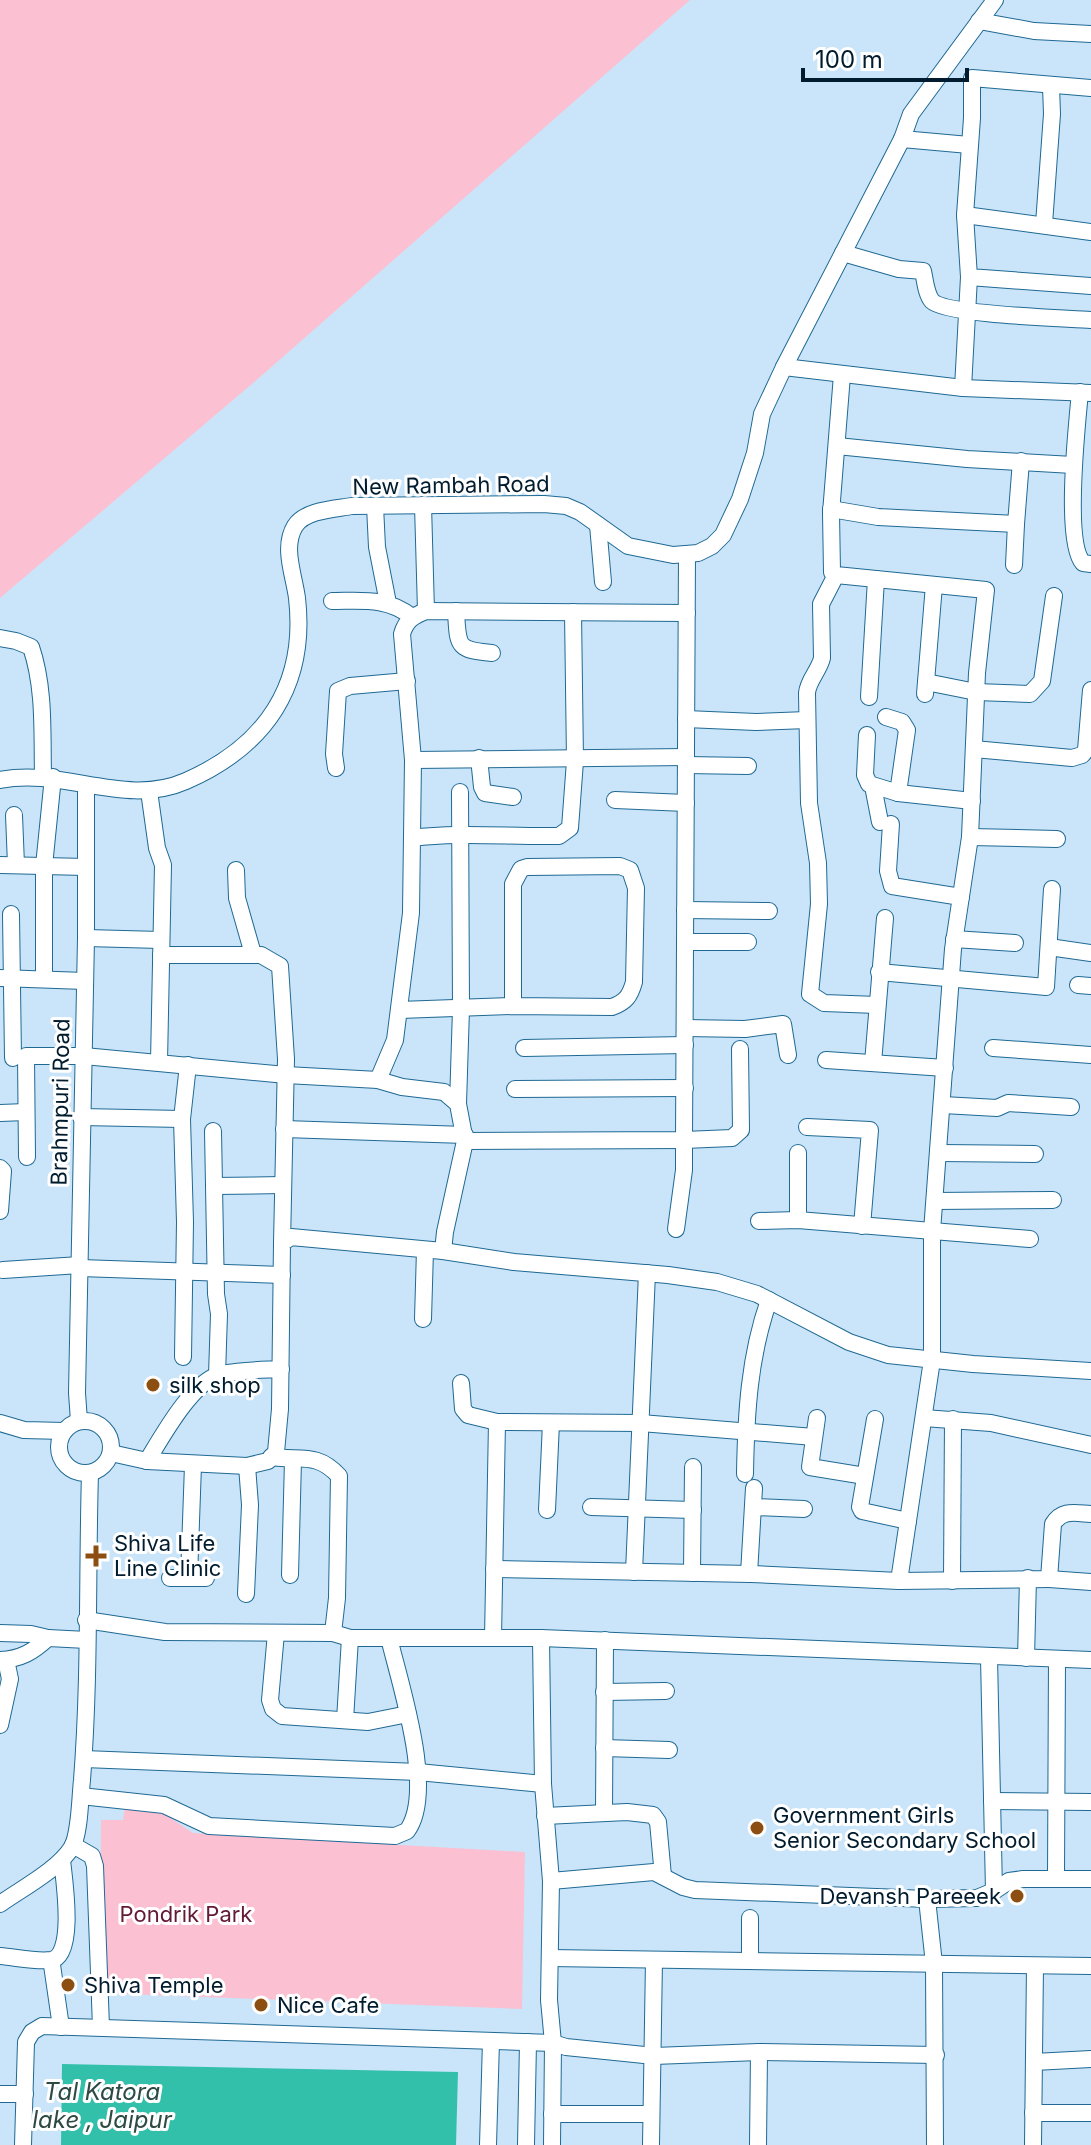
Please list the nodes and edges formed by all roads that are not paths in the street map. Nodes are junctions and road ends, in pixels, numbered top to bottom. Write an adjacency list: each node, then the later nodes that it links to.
1 (995, 0): 2 (street)
2 (979, 21): 3 (street); 6 (street)
3 (1091, 34)
4 (1051, 86): 5 (street); 7 (street); 9 (street)
5 (1091, 88)
6 (902, 139): 7 (street); 11 (street)
7 (969, 145): 8 (street)
8 (965, 215): 9 (street); 12 (street)
9 (1044, 224): 10 (street)
10 (1091, 232)
11 (843, 253): 14 (street); 16 (street)
12 (969, 277): 13 (street); 14 (street)
13 (1091, 286)
14 (968, 311): 15 (street); 18 (street)
15 (1091, 320)
16 (784, 367): 17 (street); 28 (street)
17 (842, 375): 18 (street); 20 (street)
18 (963, 388): 19 (street)
19 (1086, 393): 21 (street)
20 (837, 446): 22 (street); 25 (street)
21 (1079, 460): 22 (street); 29 (street)
22 (1021, 461): 26 (street)
23 (423, 505): 24 (street, New Rambah Road); 27 (street, New Rambah Road); 41 (street)
24 (375, 506): 36 (street); 64 (street, New Rambah Road)
25 (831, 509): 26 (street); 31 (street)
26 (1016, 524): 30 (street)
27 (598, 525): 28 (street, New Rambah Road); 33 (street)
28 (687, 554): 40 (street)
29 (1091, 564)
30 (1014, 565)
31 (836, 575): 32 (street); 50 (street)
32 (876, 579): 34 (street); 47 (street)
33 (603, 582)
34 (934, 585): 46 (street); 46 (street)
35 (1054, 596): 46 (street)
36 (387, 598)
37 (332, 601): 41 (street)
38 (456, 611): 39 (street); 41 (street); 43 (street)
39 (573, 612): 40 (street); 55 (street)
40 (687, 613): 49 (street)
41 (419, 614): 44 (street)
42 (0, 638): 60 (street)
43 (492, 653)
44 (407, 681): 56 (street); 59 (street)
45 (1091, 690): 52 (street)
46 (976, 692): 53 (street)
47 (869, 697)
48 (886, 717): 66 (street)
49 (686, 719): 50 (street); 57 (street)
50 (807, 720): 100 (street)
51 (867, 735): 63 (street)
52 (1089, 737): 53 (street)
53 (974, 749): 69 (street)
54 (479, 758): 55 (street); 56 (street); 67 (street)
55 (575, 759): 57 (street); 72 (street)
56 (413, 760): 74 (street)
57 (686, 761): 58 (street); 70 (street)
58 (748, 766)
59 (336, 768)
60 (48, 777): 61 (street, New Rambah Road); 62 (street, New Rambah Road); 77 (street)
61 (0, 780)
62 (86, 785): 64 (street, New Rambah Road); 78 (street, Brahmpuri Road)
63 (873, 786): 66 (street); 81 (street)
64 (149, 791): 91 (street)
65 (460, 792): 72 (street)
66 (898, 793): 69 (street)
67 (513, 797)
68 (615, 800): 70 (street)
69 (972, 801): 73 (street)
70 (686, 803): 82 (street)
71 (14, 815): 76 (street)
72 (461, 835): 74 (street); 102 (street)
73 (970, 837): 75 (street); 81 (street)
74 (412, 838): 103 (street)
75 (1057, 839)
76 (8, 865): 77 (street)
77 (44, 866): 78 (street); 98 (street)
78 (86, 867): 86 (street, Brahmpuri Road)
79 (236, 870): 94 (street)
80 (1052, 889): 92 (street)
81 (961, 897): 87 (street)
82 (685, 910): 83 (street); 88 (street)
83 (769, 911)
84 (11, 914): 97 (street)
85 (885, 918): 95 (street)
86 (86, 938): 91 (street); 99 (street, Brahmpuri Road)
87 (954, 939): 90 (street); 96 (street)
88 (685, 942): 89 (street); 104 (street)
89 (748, 942)
90 (1015, 943)
91 (161, 947): 94 (street); 113 (street)
92 (1049, 947): 93 (street); 96 (street)
93 (1091, 953)
94 (253, 954): 117 (street)
95 (879, 972): 96 (street); 100 (street)
96 (951, 977): 116 (street)
97 (6, 978): 98 (street); 111 (street)
98 (44, 979): 99 (street)
99 (85, 981): 110 (street, Brahmpuri Road)
100 (877, 1005): 114 (street)
101 (513, 1006): 101 (street); 102 (street)
102 (461, 1009): 103 (street); 121 (street)
103 (399, 1010): 118 (street)
104 (685, 1037): 105 (street); 108 (street); 119 (street)
105 (524, 1048)
106 (993, 1048): 109 (street)
107 (740, 1049): 132 (street)
108 (788, 1055)
109 (1091, 1055)
110 (84, 1056): 111 (street); 113 (street); 126 (street, Brahmpuri Road)
111 (13, 1058): 124 (street)
112 (826, 1060): 114 (street)
113 (159, 1062): 115 (street)
114 (873, 1063): 116 (street)
115 (188, 1065): 117 (street); 127 (street)
116 (945, 1068): 122 (street)
117 (286, 1075): 118 (street); 129 (street)
118 (378, 1080): 121 (street)
119 (685, 1088): 120 (street); 132 (street)
120 (515, 1089)
121 (458, 1104): 131 (street)
122 (943, 1105): 123 (street); 134 (street)
123 (1071, 1107)
124 (26, 1112): 125 (street); 136 (street)
125 (0, 1113)
126 (81, 1117): 127 (street); 152 (street, Brahmpuri Road)
127 (182, 1119): 154 (street)
128 (807, 1127): 145 (street)
129 (284, 1129): 131 (street); 138 (street)
130 (213, 1131): 139 (street)
131 (465, 1138): 132 (street); 151 (street)
132 (684, 1140): 146 (street)
133 (798, 1153): 143 (street)
134 (939, 1153): 135 (street); 141 (street)
135 (1035, 1154)
136 (27, 1157)
137 (0, 1168): 142 (street)
138 (283, 1185): 139 (street); 149 (street)
139 (214, 1186): 155 (street)
140 (1053, 1200): 141 (street)
141 (935, 1201): 147 (street)
142 (0, 1211)
143 (798, 1220): 144 (street); 145 (street)
144 (759, 1221)
145 (862, 1226): 147 (street)
146 (676, 1229)
147 (932, 1231): 148 (street); 161 (street)
148 (1030, 1239)
149 (282, 1243): 150 (street); 157 (street)
150 (425, 1250): 151 (street); 159 (street)
151 (443, 1251): 156 (street)
152 (80, 1266): 153 (street); 154 (street); 170 (street, Brahmpuri Road)
153 (3, 1270)
154 (185, 1272): 155 (street); 160 (street)
155 (215, 1272): 157 (street); 164 (street)
156 (647, 1273): 158 (street); 174 (street)
157 (282, 1275): 162 (street)
158 (769, 1300): 161 (street); 176 (street)
159 (423, 1319)
160 (183, 1357)
161 (932, 1360): 163 (street); 167 (street)
162 (281, 1369): 164 (street); 180 (street)
163 (1091, 1371)
164 (217, 1375): 182 (street)
165 (461, 1383): 171 (street)
166 (817, 1418): 177 (street)
167 (924, 1418): 169 (street); 195 (street)
168 (875, 1419): 187 (street)
169 (953, 1419): 178 (street); 207 (street)
170 (79, 1421): 175 (street); 179 (street)
171 (497, 1422): 173 (street); 196 (street)
172 (0, 1423): 175 (street)
173 (551, 1423): 174 (street); 192 (street)
174 (641, 1423): 176 (street); 190 (street)
175 (64, 1431): 186 (street)
176 (746, 1431): 177 (street); 189 (street)
177 (814, 1437): 187 (street)
178 (1091, 1445)
179 (111, 1453): 182 (street); 186 (street)
180 (271, 1457): 181 (street); 184 (street)
181 (293, 1460): 200 (street); 213 (street)
182 (147, 1461): 183 (street)
183 (193, 1465): 184 (street); 202 (street)
184 (247, 1466): 209 (street)
185 (693, 1467): 193 (street)
186 (90, 1473): 210 (street)
187 (865, 1476): 195 (street)
188 (591, 1507): 190 (street)
189 (753, 1507): 191 (street); 199 (street)
190 (637, 1508): 193 (street); 197 (street)
191 (804, 1509)
192 (547, 1510)
193 (693, 1510): 198 (street)
194 (1091, 1514): 205 (street)
195 (908, 1521): 206 (street)
196 (494, 1569): 197 (street); 217 (street)
197 (634, 1572): 198 (street)
198 (692, 1573): 199 (street)
199 (749, 1574): 206 (street)
200 (290, 1575)
201 (170, 1578): 202 (street)
202 (189, 1578): 203 (street)
203 (206, 1578)
204 (1028, 1578): 205 (street); 207 (street); 222 (street)
205 (1049, 1579): 208 (street)
206 (899, 1581): 207 (street)
207 (952, 1581)
208 (1091, 1582)
209 (246, 1594)
210 (86, 1620): 212 (street); 219 (street)
211 (0, 1633): 214 (street)
212 (276, 1633): 213 (street); 229 (street)
213 (333, 1633): 215 (street)
214 (48, 1638): 219 (street); 224 (street)
215 (350, 1638): 216 (street); 229 (street)
216 (389, 1638): 217 (street); 228 (street)
217 (493, 1638): 218 (street)
218 (541, 1638): 220 (street); 235 (street)
219 (87, 1640): 233 (street)
220 (605, 1640): 221 (street); 227 (street)
221 (989, 1657): 222 (street); 237 (street)
222 (1026, 1658): 223 (street)
223 (1057, 1659): 225 (street); 238 (street)
224 (3, 1660): 230 (street)
225 (1091, 1660)
226 (666, 1691): 227 (street)
227 (604, 1692): 231 (street)
228 (408, 1714): 229 (street); 234 (street)
229 (345, 1720)
230 (0, 1725)
231 (604, 1748): 232 (street); 240 (street)
232 (669, 1750)
233 (84, 1759): 234 (street); 236 (street)
234 (418, 1772): 235 (street); 236 (street)
235 (543, 1784): 241 (street)
236 (81, 1796): 242 (street)
237 (992, 1801): 238 (street); 248 (street)
238 (1056, 1801): 239 (street); 245 (street)
239 (1091, 1802)
240 (604, 1813): 241 (street); 244 (street)
241 (545, 1816): 247 (street)
242 (73, 1845): 243 (street); 261 (street)
243 (62, 1860): 250 (street); 252 (street)
244 (663, 1876): 247 (street); 249 (street)
245 (1056, 1878): 246 (street); 248 (street)
246 (1091, 1879)
247 (551, 1881): 253 (street)
248 (994, 1891): 249 (street)
249 (927, 1899): 256 (street)
250 (0, 1904)
251 (750, 1918): 255 (street)
252 (0, 1956)
253 (550, 1958): 254 (street); 264 (street)
254 (654, 1960): 255 (street); 267 (street)
255 (750, 1961): 256 (street)
256 (934, 1964): 258 (street); 266 (street)
257 (52, 1965): 260 (street)
258 (1035, 1966): 259 (street); 269 (street)
259 (1091, 1966)
260 (61, 2027): 261 (street); 271 (street)
261 (101, 2027): 262 (street)
262 (491, 2041): 263 (street); 277 (street)
263 (528, 2042): 264 (street); 278 (street)
264 (553, 2043): 267 (street); 274 (street)
265 (759, 2052): 266 (street); 267 (street); 281 (street)
266 (936, 2055): 282 (street)
267 (654, 2056): 275 (street)
268 (1091, 2059): 269 (street)
269 (1034, 2062): 272 (street)
270 (0, 2094): 271 (street)
271 (25, 2094): 276 (street)
272 (1033, 2113): 273 (street); 283 (street)
273 (1091, 2113)
274 (552, 2114): 275 (street); 279 (street)
275 (651, 2114): 280 (street)
276 (23, 2145)
277 (488, 2145)
278 (526, 2145)
279 (552, 2145)
280 (651, 2145)
281 (758, 2145)
282 (935, 2145)
283 (1033, 2145)

